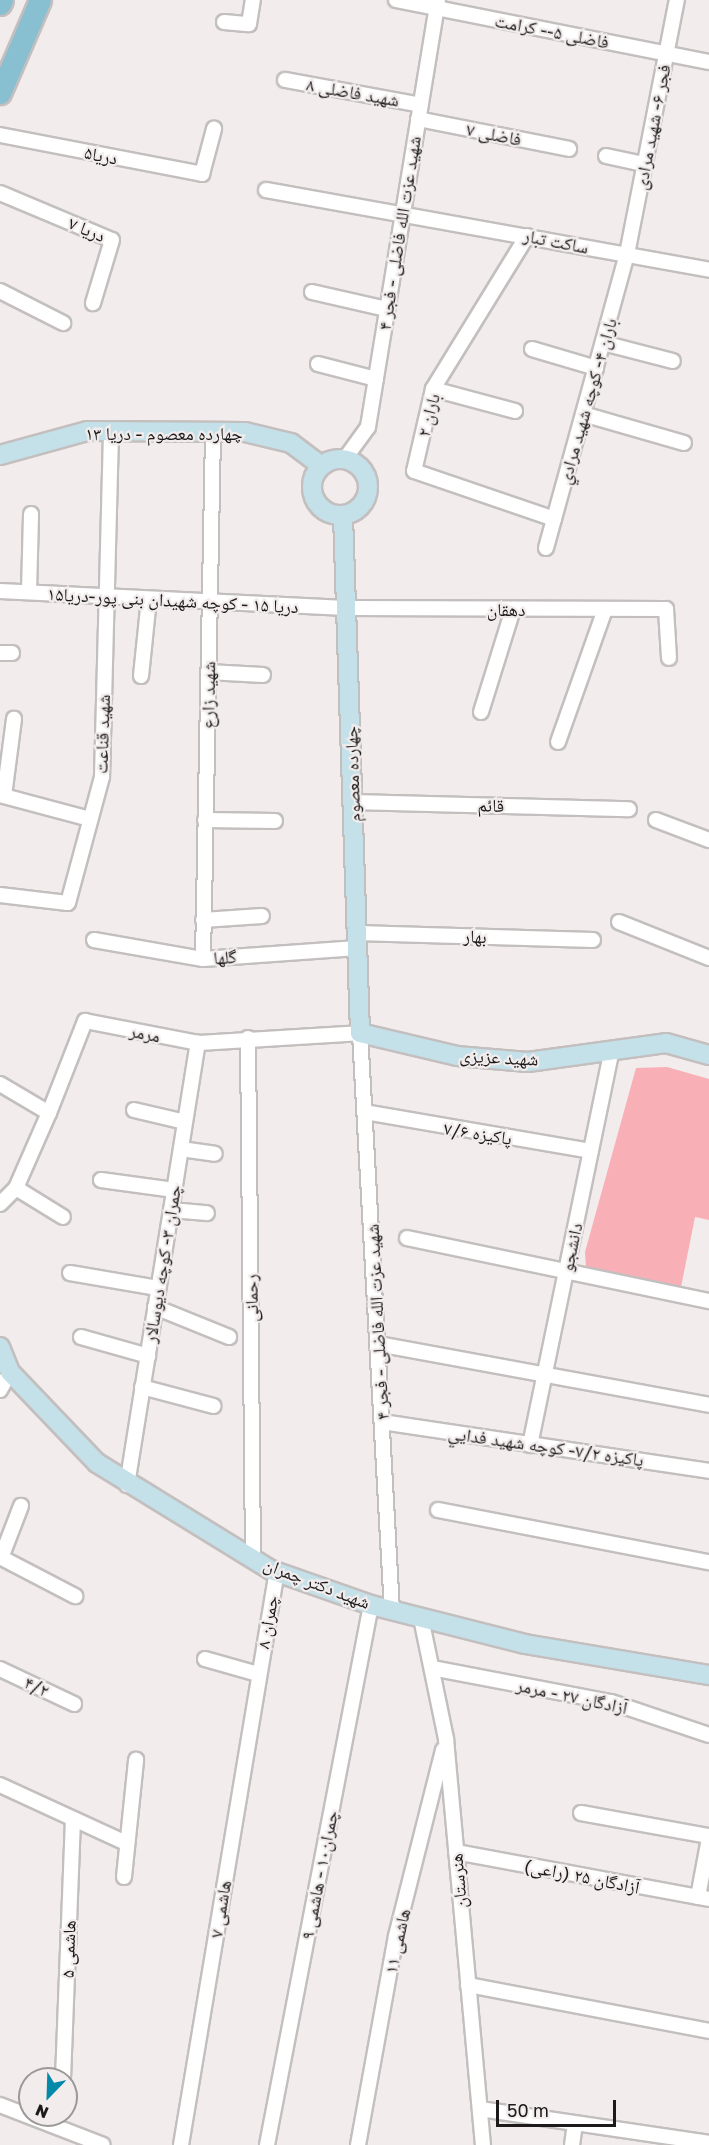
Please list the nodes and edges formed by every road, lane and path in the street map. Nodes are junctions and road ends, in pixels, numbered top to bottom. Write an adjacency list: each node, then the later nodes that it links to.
1 (2, 0): 6 (main road)
2 (40, 0): 10 (main road)
3 (253, 0): 8 (street)
4 (396, 0): 7 (street, فاضلی ۵-- کرامت)
5 (677, 0): 9 (street, فجر ۶- شهید مرادی)
6 (0, 4)
7 (437, 5): 9 (street, فاضلی ۵-- کرامت); 14 (street, شهید عزت الله فاضلی - فجر ۴)
8 (224, 22)
9 (667, 52): 11 (street, فاضلی ۵-- کرامت); 19 (street, فجر ۶- شهید مرادی)
10 (6, 60): 13 (main road)
11 (709, 62)
12 (285, 80): 14 (street, شهید فاضلی ۸)
13 (0, 93)
14 (420, 112): 17 (street, فاضلی ۷); 22 (street, شهید عزت الله فاضلی - فجر ۴)
15 (214, 129): 16 (street, دریا۵)
16 (0, 135)
17 (569, 149)
18 (606, 156): 19 (street)
19 (645, 164): 24 (street, فجر ۶- شهید مرادی)
20 (266, 190): 22 (street, ساکت تبار)
21 (0, 193): 28 (street, دریا ۷)
22 (403, 212): 23 (street, ساکت تبار); 29 (street, شهید عزت الله فاضلی - فجر ۴)
23 (527, 236): 24 (street, ساکت تبار); 37 (street, باران ۲)
24 (627, 255): 25 (street, ساکت تبار); 31 (street, باران ۴- كوچه شهيد مرادي)
25 (709, 270)
26 (0, 291): 30 (street)
27 (312, 292): 29 (street)
28 (93, 303)
29 (387, 309): 36 (street, شهید عزت الله فاضلی - فجر ۴)
30 (63, 323)
31 (603, 343): 33 (street); 35 (street, باران ۴- كوچه شهيد مرادي)
32 (532, 349): 35 (street)
33 (673, 361)
34 (318, 364): 36 (street)
35 (596, 368): 39 (street, باران ۴- كوچه شهيد مرادي)
36 (375, 379): 44 (street, شهید عزت الله فاضلی - فجر ۴)
37 (433, 389): 38 (street); 48 (street, باران ۲)
38 (515, 411)
39 (583, 414): 42 (street); 48 (street, باران ۴- كوچه شهيد مرادي)
40 (111, 431): 41 (street, چهارده معصوم - دریا ۱۳); 43 (street, چهارده معصوم - دریا ۱۳); 52 (street, شهید قناعت)
41 (213, 431): 45 (street, چهارده معصوم - دریا ۱۳); 54 (street, شهید زارع)
42 (684, 443)
43 (0, 455)
44 (344, 460): 45 (street); 47 (street)
45 (321, 466): 47 (street)
46 (31, 514): 51 (street)
47 (343, 515): 55 (street, چهارده معصوم)
48 (554, 519): 49 (street, باران ۴- كوچه شهيد مرادي)
49 (546, 548)
50 (0, 591): 51 (street, دریا ۱۵ - كوچه شهيدان بنی پور-دريا۱۵)
51 (29, 592): 52 (street, دریا ۱۵ - كوچه شهيدان بنی پور-دريا۱۵)
52 (105, 596): 53 (street, دریا ۱۵ - كوچه شهيدان بنی پور-دريا۱۵); 68 (street, شهید قناعت)
53 (148, 599): 54 (street, دریا ۱۵ - كوچه شهيدان بنی پور-دريا۱۵); 61 (street)
54 (210, 602): 55 (street, دریا ۱۵ - كوچه شهيدان بنی پور-دريا۱۵); 59 (street, شهید زارع)
55 (346, 608): 56 (street, دهقان); 66 (street, چهارده معصوم)
56 (513, 609): 57 (street, دهقان); 62 (street)
57 (605, 609): 58 (street, دهقان); 64 (street)
58 (669, 658)
59 (208, 672): 60 (street); 69 (street, شهید زارع)
60 (263, 675)
61 (141, 676)
62 (482, 712)
63 (14, 719): 65 (street)
64 (558, 742)
65 (2, 796): 68 (street)
66 (353, 802): 67 (street, قائم); 78 (street, چهارده معصوم)
67 (629, 809)
68 (90, 819): 73 (street, شهید قناعت)
69 (205, 820): 71 (street); 75 (street, شهید زارع)
70 (657, 820): 72 (street)
71 (275, 821)
72 (709, 840)
73 (0, 895)
74 (262, 916): 75 (street)
75 (203, 920): 81 (street, شهید زارع)
76 (619, 922): 80 (street)
77 (94, 940): 81 (street, گلها)
78 (357, 940): 79 (street, بهار); 81 (street, گلها); 82 (street, چهارده معصوم)
79 (593, 940)
80 (709, 958)
81 (202, 959)
82 (360, 1033): 83 (street, مرمر); 85 (street, شهید عزیزی); 89 (street, شهید عزت الله فاضلی - فجر ۴)
83 (248, 1038): 84 (street, مرمر); 126 (street, رحمانی)
84 (198, 1043): 90 (street, مرمر); 91 (street, چمران ۳- كوچه ديوسالار)
85 (612, 1049): 86 (street, شهید عزیزی); 93 (street, دانشجو)
86 (709, 1055)
87 (0, 1084): 90 (street)
88 (134, 1110): 91 (street)
89 (365, 1112): 93 (street, پاکیزه ۷/۶); 110 (street, شهید عزت الله فاضلی - فجر ۴)
90 (50, 1113): 96 (street)
91 (185, 1122): 92 (street, چمران ۳- كوچه ديوسالار)
92 (181, 1149): 94 (street); 97 (street, چمران ۳- كوچه ديوسالار)
93 (591, 1151): 103 (street, دانشجو)
94 (215, 1154)
95 (101, 1180): 97 (street)
96 (16, 1188): 98 (street); 101 (street)
97 (174, 1190): 99 (street, چمران ۳- كوچه ديوسالار)
98 (0, 1204)
99 (171, 1210): 100 (street); 105 (street, چمران ۳- كوچه ديوسالار)
100 (207, 1213)
101 (63, 1217)
102 (407, 1238): 103 (street)
103 (566, 1271): 106 (street); 114 (street, دانشجو)
104 (70, 1273): 105 (street)
105 (158, 1288): 107 (street, چمران ۳- كوچه ديوسالار)
106 (709, 1301)
107 (155, 1307): 109 (street); 112 (street, چمران ۳- كوچه ديوسالار)
108 (81, 1337): 112 (street)
109 (229, 1337)
110 (378, 1344): 114 (street); 119 (street, شهید عزت الله فاضلی - فجر ۴)
111 (0, 1347): 113 (street, شهید دکتر چمران)
112 (148, 1356): 115 (street, چمران ۳- كوچه ديوسالار)
113 (10, 1372): 116 (street); 122 (street, شهید دکتر چمران)
114 (544, 1376): 117 (street); 120 (street, دانشجو)
115 (142, 1387): 118 (street); 122 (street, چمران ۳- كوچه ديوسالار)
116 (0, 1390)
117 (709, 1405)
118 (214, 1406)
119 (382, 1422): 120 (street, پاکیزه ۷/۲- كوچه شهيد فدايي); 131 (street, شهید عزت الله فاضلی - فجر ۴)
120 (530, 1444): 121 (street, پاکیزه ۷/۲- كوچه شهيد فدايي)
121 (709, 1471)
122 (127, 1485): 126 (street, شهید دکتر چمران)
123 (21, 1506): 125 (street)
124 (438, 1510): 127 (street)
125 (1, 1557): 129 (street)
126 (254, 1559): 128 (street, شهید دکتر چمران)
127 (709, 1562)
128 (277, 1571): 130 (street, شهید دکتر چمران); 136 (street, چمران ۸)
129 (75, 1596)
130 (371, 1605): 131 (street, شهید دکتر چمران); 162 (street, چمران۱۰ - هاشمی ۹)
131 (393, 1611): 132 (street, شهید دکتر چمران)
132 (421, 1618): 134 (street, هنرستان); 137 (street, شهید دکتر چمران)
133 (205, 1659): 136 (street)
134 (432, 1668): 139 (street, آزادگان ۲۷ - مرمر); 140 (street, هنرستان)
135 (0, 1669): 138 (street, ۴/۲)
136 (258, 1674): 161 (street, هاشمی ۷)
137 (709, 1675)
138 (74, 1704)
139 (709, 1735)
140 (446, 1739): 147 (street, هنرستان); 163 (street, هاشمی ۱۱)
141 (136, 1760): 146 (street)
142 (0, 1785): 144 (street)
143 (581, 1813): 145 (street)
144 (73, 1819): 146 (street); 152 (street, هاشمی ۵)
145 (709, 1837): 149 (street)
146 (126, 1843): 148 (street)
147 (456, 1852): 149 (street, آزادگان ۲۵ (راعی)); 150 (street, هنرستان)
148 (124, 1876)
149 (704, 1898)
150 (468, 1985): 151 (street); 154 (street, هنرستان)
151 (709, 2031)
152 (63, 2067)
153 (0, 2105): 155 (street)
154 (480, 2109): 156 (street); 164 (street, هنرستان)
155 (18, 2110)
156 (575, 2124): 158 (street); 165 (street)
157 (70, 2127): 160 (street)
158 (636, 2139): 159 (street)
159 (709, 2143)
160 (103, 2145)
161 (182, 2145)
162 (267, 2145)
163 (358, 2145)
164 (483, 2145)
165 (572, 2145)

